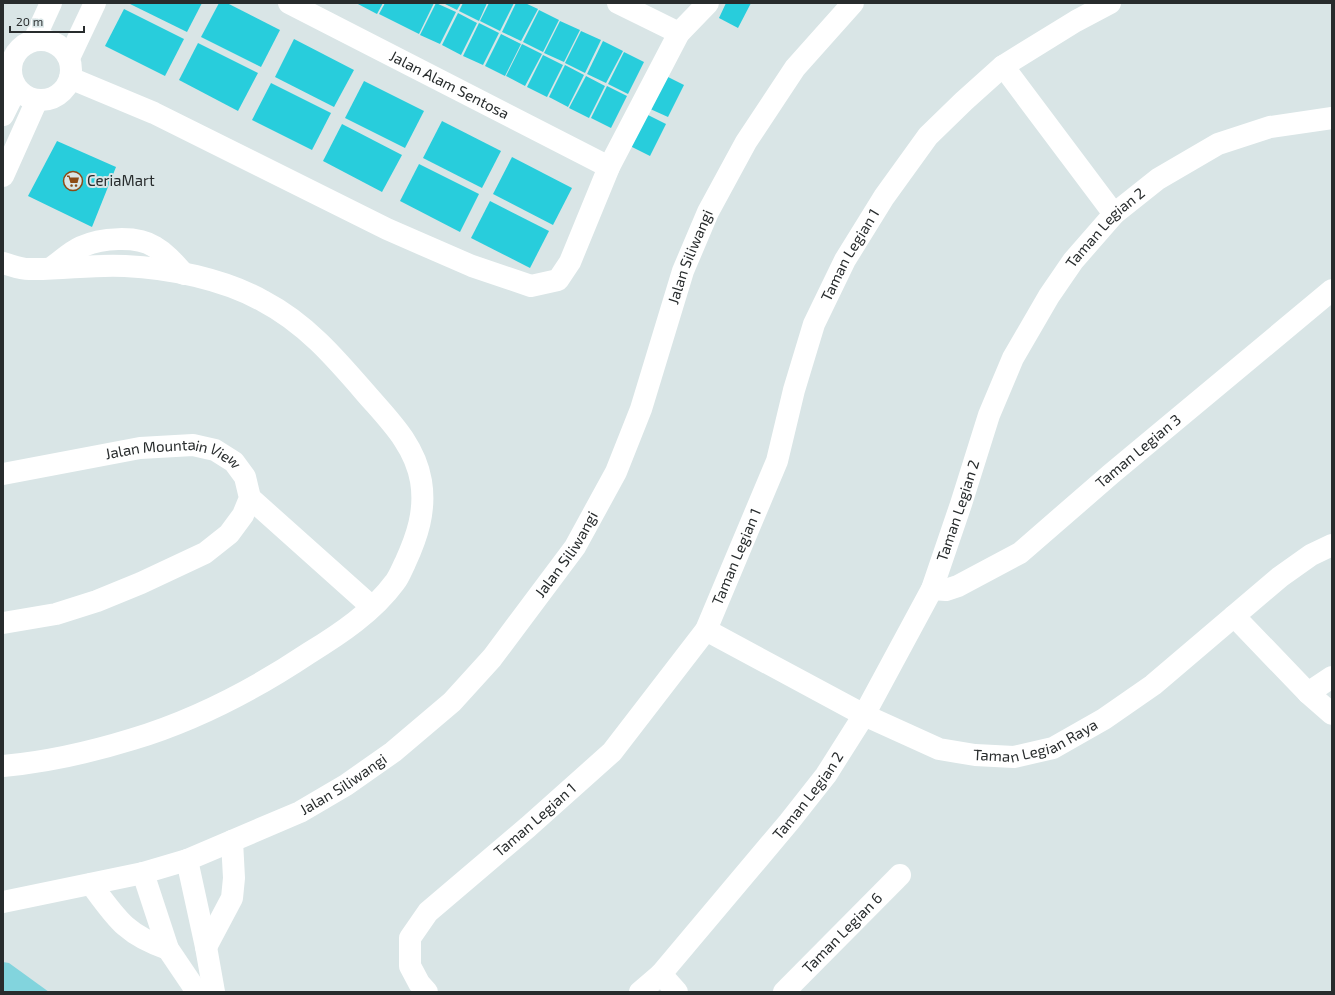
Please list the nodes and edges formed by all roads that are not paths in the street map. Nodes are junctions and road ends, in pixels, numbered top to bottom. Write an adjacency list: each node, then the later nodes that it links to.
1 (51, 3): 9 (street)
2 (95, 3): 11 (street)
3 (289, 3): 16 (street, Jalan Alam Sentosa)
4 (618, 3): 8 (street)
5 (708, 3): 8 (street)
6 (853, 3): 34 (street, Jalan Siliwangi)
7 (1110, 3): 10 (street, Taman Legian 1)
8 (679, 33): 16 (street)
9 (18, 46): 11 (street); 12 (street)
10 (1003, 66): 18 (street); 28 (street, Taman Legian 1)
11 (69, 68): 13 (street); 16 (street)
12 (16, 89): 13 (street); 14 (street)
13 (37, 100): 17 (street)
14 (3, 115)
15 (1332, 118): 18 (street, Taman Legian 2)
16 (609, 167)
17 (3, 176)
18 (1114, 214): 24 (street, Taman Legian 2)
19 (3, 263): 25 (street)
20 (1332, 290): 24 (street, Taman Legian 3)
21 (3, 474): 22 (street, Jalan Mountain View)
22 (250, 498): 25 (street); 27 (street, Jalan Mountain View)
23 (1332, 545): 26 (street, Taman Legian Raya)
24 (932, 589): 32 (street, Taman Legian 2)
25 (372, 607): 33 (street)
26 (1234, 616): 30 (street); 32 (street, Taman Legian Raya)
27 (3, 623)
28 (706, 630): 32 (street, Taman Legian Raya); 47 (street, Taman Legian 1)
29 (1332, 677): 30 (street)
30 (1308, 693): 31 (street)
31 (1332, 714)
32 (864, 716): 44 (street, Taman Legian 2)
33 (3, 766)
34 (232, 841): 35 (street, Jalan Siliwangi); 42 (street)
35 (187, 860): 36 (street, Jalan Siliwangi); 42 (street)
36 (143, 873): 38 (street, Jalan Siliwangi); 43 (street)
37 (900, 875): 50 (street, Taman Legian 6)
38 (91, 884): 40 (street, Jalan Siliwangi); 43 (street)
39 (3, 887): 40 (street)
40 (61, 889): 41 (street)
41 (3, 902)
42 (206, 947): 46 (street)
43 (168, 949): 45 (street)
44 (661, 974): 48 (street, Taman Legian 2); 49 (street)
45 (197, 992)
46 (214, 992)
47 (427, 992)
48 (640, 992)
49 (677, 992)
50 (784, 992)

